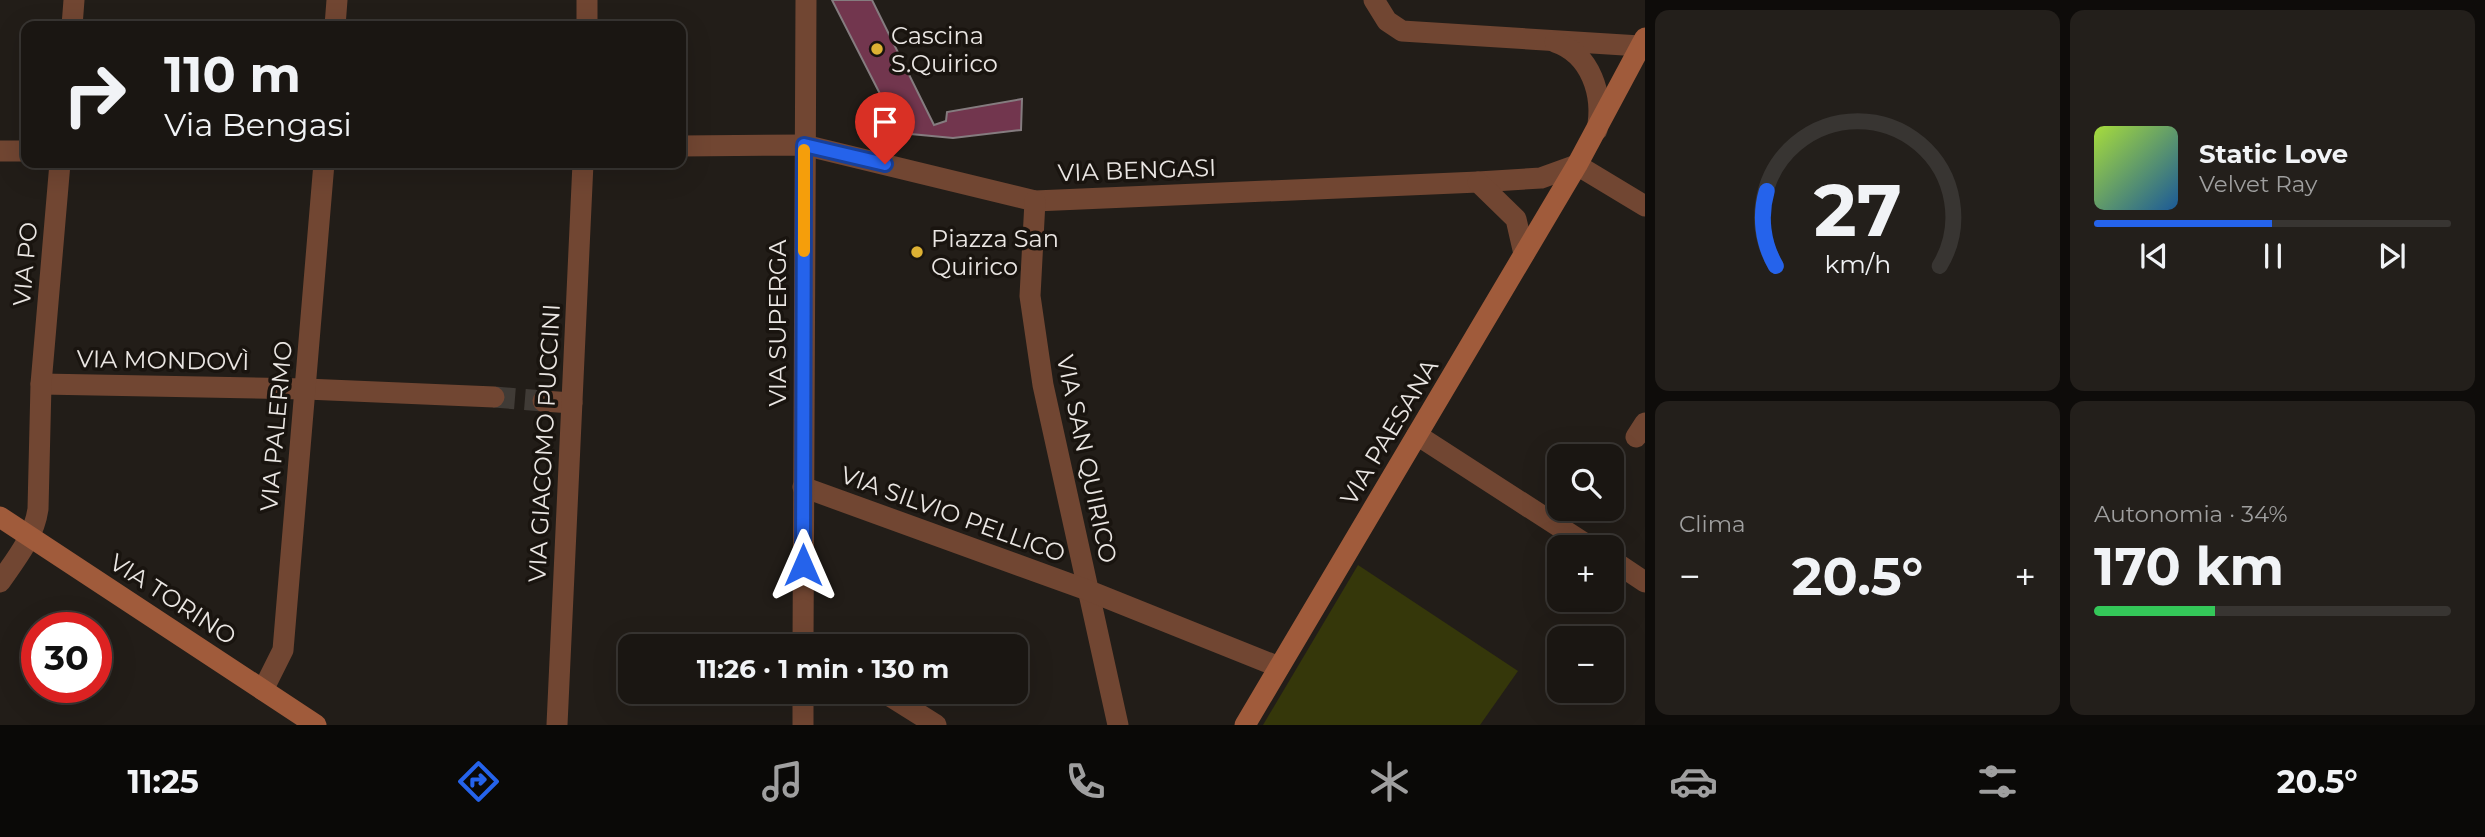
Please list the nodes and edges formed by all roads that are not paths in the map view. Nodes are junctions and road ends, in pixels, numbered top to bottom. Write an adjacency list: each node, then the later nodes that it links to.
1 (74, 0): 6 (street)
2 (337, 0): 7 (street)
3 (587, 0): 8 (street)
4 (806, 0): 12 (street, VIA SUPERGA)
5 (1374, 0): 9 (street)
6 (72, 21)
7 (335, 21)
8 (587, 21)
9 (1550, 40): 10 (street); 11 (street)
10 (1642, 42): 11 (street, VIA PAESANA)
11 (1596, 132): 16 (street, VIA PAESANA)
12 (804, 145): 13 (street, VIA BENGASI); 21 (street, VIA BENGASI); 30 (street, VIA SUPERGA)
13 (686, 146)
14 (21, 150): 15 (street)
15 (0, 151)
16 (1577, 165): 20 (street, VIA BENGASI); 22 (street); 23 (street, VIA PAESANA)
17 (60, 168): 24 (street, VIA PO)
18 (324, 168): 25 (street, VIA PALERMO)
19 (583, 168): 28 (street, VIA GIACOMO PUCCINI)
20 (1478, 182): 21 (street, VIA BENGASI); 23 (street)
21 (1035, 201): 37 (street, VIA SAN QUIRICO)
22 (1645, 206)
23 (1524, 254): 29 (street, VIA PAESANA)
24 (41, 384): 25 (street, VIA MONDOVÌ); 33 (street, VIA PO)
25 (306, 389): 26 (street, VIA MONDOVÌ); 40 (street, VIA PALERMO)
26 (494, 397)
27 (543, 401): 28 (street)
28 (572, 403): 44 (street, VIA GIACOMO PUCCINI)
29 (1417, 435): 32 (street); 39 (street, VIA PAESANA)
30 (803, 487): 37 (street, VIA SILVIO PELLICO); 38 (street, VIA SUPERGA)
31 (0, 517): 33 (street, VIA TORINO)
32 (1572, 535)
33 (30, 536): 35 (street, VIA PO); 40 (street, VIA TORINO)
34 (1624, 568): 36 (street)
35 (0, 582)
36 (1645, 582)
37 (1087, 590): 39 (street, VIA SILVIO PELLICO); 47 (street, VIA SAN QUIRICO)
38 (805, 634)
39 (1279, 667): 48 (street, VIA PAESANA)
40 (263, 690): 43 (street, VIA TORINO)
41 (803, 704): 45 (street)
42 (903, 704): 46 (street)
43 (316, 725)
44 (557, 725)
45 (803, 725)
46 (936, 725)
47 (1118, 725)
48 (1245, 725)

